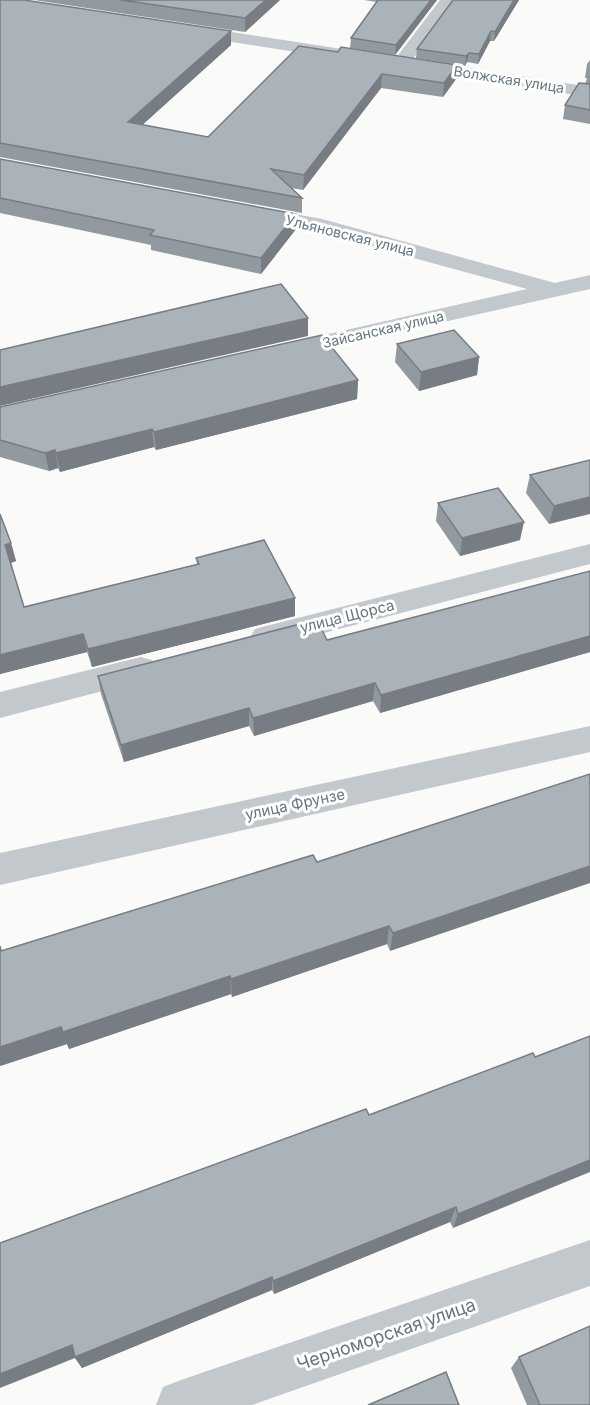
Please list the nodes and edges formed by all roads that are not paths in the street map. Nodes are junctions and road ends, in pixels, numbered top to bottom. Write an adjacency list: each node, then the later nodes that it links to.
1 (448, 0): 4 (street, Волжская улица)
2 (169, 27): 3 (street)
3 (354, 56)
4 (590, 92)
5 (232, 208): 7 (street, Ульяновская улица)
6 (590, 282): 7 (street, Зайсанская улица)
7 (555, 290): 8 (street, Зайсанская улица)
8 (266, 355)
9 (590, 554): 10 (street, улица Щорса)
10 (243, 643)
11 (174, 660): 12 (street)
12 (0, 705)
13 (590, 739): 14 (street, улица Фрунзе)
14 (0, 869)
15 (590, 1263): 16 (street, Черноморская улица)
16 (181, 1405)

